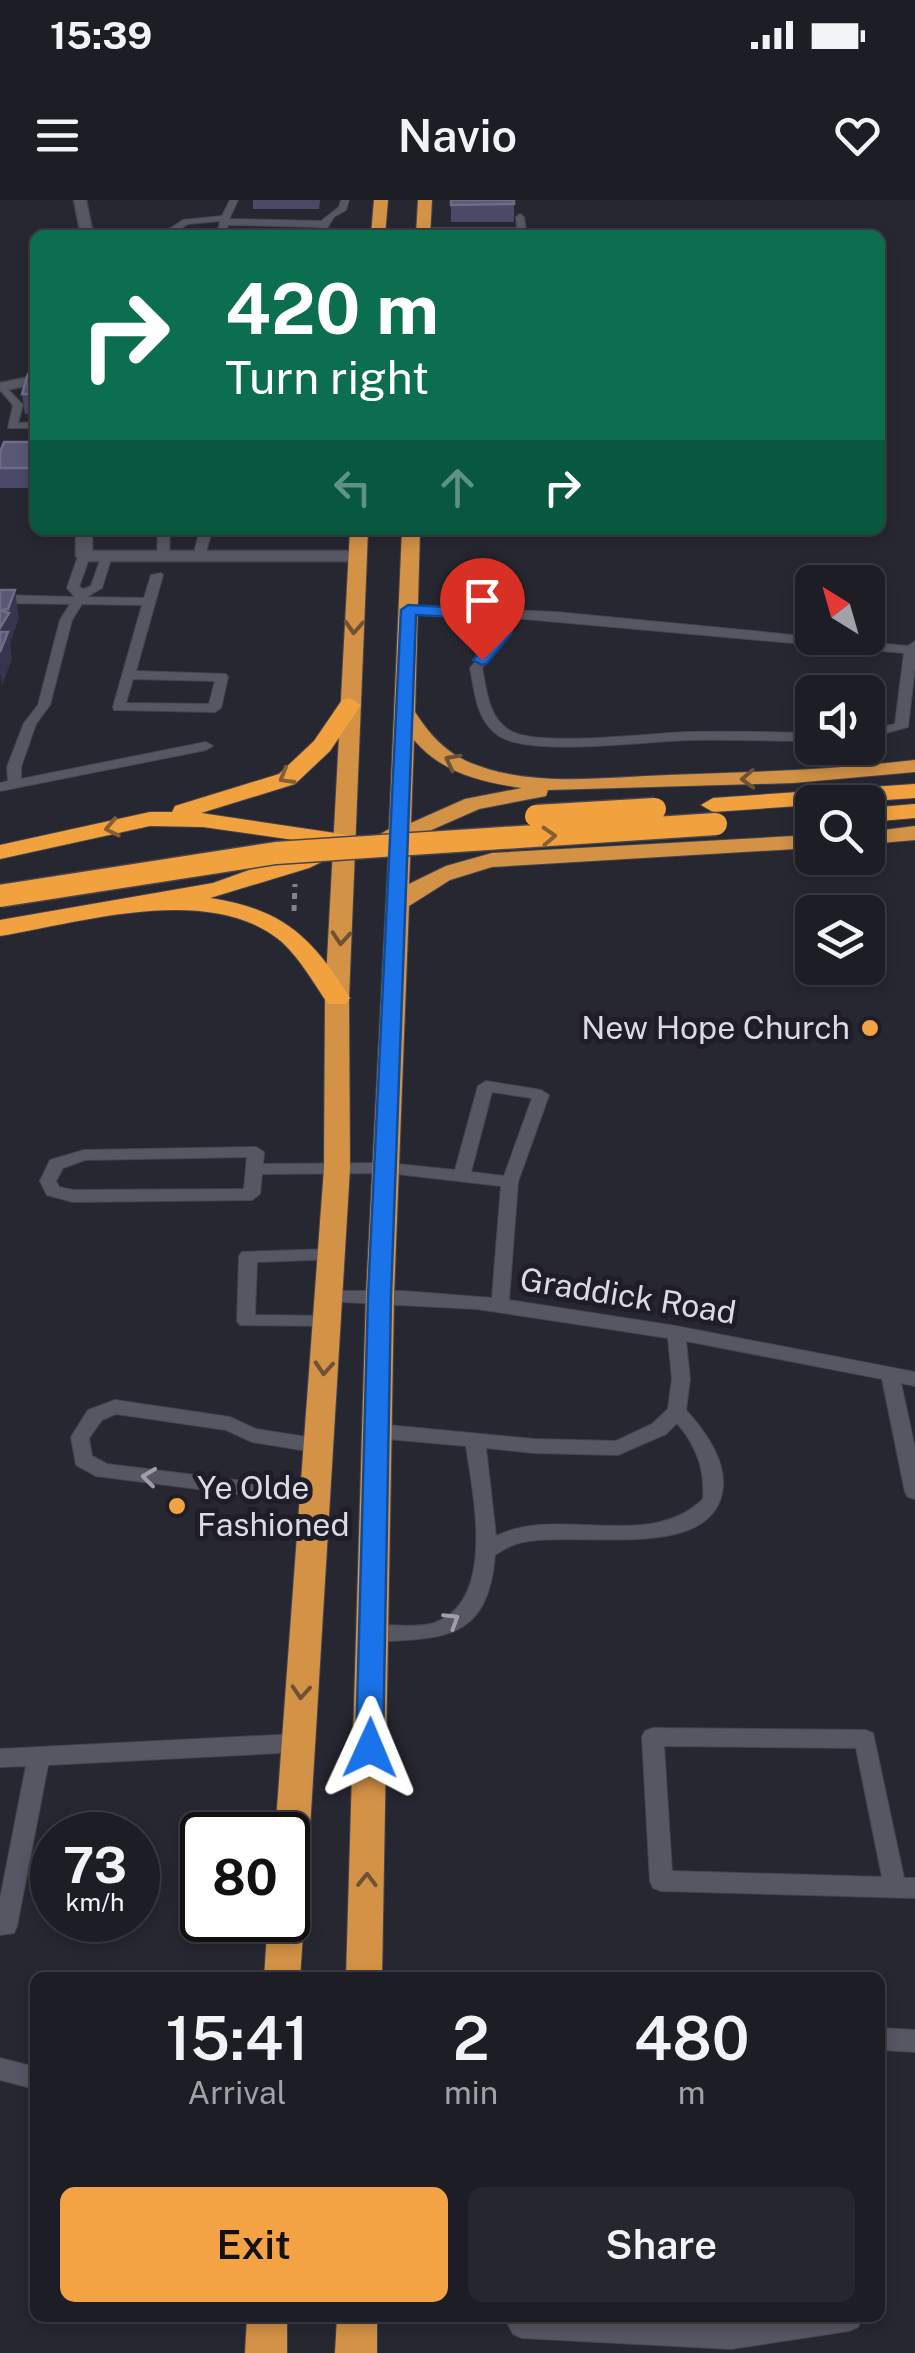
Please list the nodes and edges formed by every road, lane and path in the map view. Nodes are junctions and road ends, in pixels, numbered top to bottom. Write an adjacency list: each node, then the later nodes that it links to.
1 (80, 200): 8 (street)
2 (234, 200): 7 (lane)
3 (345, 200): 12 (lane)
4 (381, 200): 13 (highway)
5 (425, 200): 14 (highway)
6 (520, 217): 15 (lane)
7 (224, 220): 9 (lane); 10 (lane); 11 (lane)
8 (86, 230)
9 (172, 230)
10 (222, 230)
11 (312, 230)
12 (322, 230)
13 (378, 230)
14 (423, 230)
15 (522, 230)
16 (30, 381): 17 (street)
17 (2, 387): 18 (lane)
18 (30, 427)
19 (84, 535): 24 (street)
20 (164, 535): 26 (lane)
21 (205, 535): 27 (lane)
22 (359, 535): 28 (highway)
23 (411, 535): 33 (highway)
24 (84, 556): 25 (street); 30 (lane)
25 (106, 556): 26 (street); 30 (lane)
26 (163, 556): 27 (street)
27 (200, 556): 28 (street)
28 (358, 556): 37 (highway, one-way to 37)
29 (156, 574): 32 (lane)
30 (81, 597): 31 (lane); 32 (lane); 44 (lane)
31 (0, 599)
32 (149, 602): 36 (lane)
33 (408, 610): 34 (lane); 38 (highway)
34 (508, 614): 35 (lane); 40 (lane)
35 (913, 648): 39 (lane)
36 (128, 675): 36 (lane)
37 (350, 705): 50 (highway, one-way to 50); 54 (highway)
38 (405, 714): 43 (highway, one-way to 38); 52 (highway)
39 (885, 730)
40 (795, 736)
41 (206, 746): 44 (lane)
42 (915, 766): 43 (highway, one-way to 43)
43 (581, 784): 52 (highway)
44 (8, 786)
45 (915, 791): 48 (highway)
46 (915, 811): 47 (highway)
47 (885, 814)
48 (715, 815): 49 (highway); 58 (highway, bridge); 60 (highway, one-way to 48, bridge)
49 (795, 817)
50 (150, 820): 54 (highway); 56 (highway, one-way to 56)
51 (915, 833): 53 (highway)
52 (401, 835): 54 (highway); 57 (highway); 61 (highway)
53 (885, 836)
54 (347, 841): 62 (highway); 65 (highway, one-way to 65)
55 (795, 843): 57 (highway)
56 (0, 852)
57 (530, 856): 61 (highway)
58 (0, 876)
59 (294, 882): 63 (path)
60 (0, 896)
61 (398, 903): 68 (highway)
62 (130, 904): 64 (highway); 65 (highway)
63 (293, 917)
64 (0, 928)
65 (338, 998): 67 (highway)
66 (257, 1168): 66 (lane); 67 (lane)
67 (337, 1168): 68 (lane); 71 (highway)
68 (388, 1168): 69 (lane); 72 (highway)
69 (462, 1175): 70 (lane); 70 (lane)
70 (510, 1182): 73 (lane)
71 (331, 1255): 74 (highway); 74 (lane, Graddick Road)
72 (380, 1296): 73 (lane, Graddick Road); 74 (lane, Graddick Road); 79 (highway)
73 (500, 1306): 75 (lane, Graddick Road)
74 (328, 1310): 81 (highway, one-way to 81)
75 (676, 1332): 76 (lane, Graddick Road); 78 (lane)
76 (890, 1375): 77 (lane, Graddick Road); 82 (lane)
77 (915, 1379)
78 (676, 1412): 80 (lane); 84 (lane)
79 (376, 1431): 80 (lane); 85 (highway)
80 (476, 1440): 84 (lane)
81 (318, 1446): 83 (highway); 83 (lane, one-way to 81)
82 (915, 1492)
83 (315, 1497): 86 (highway, one-way to 86)
84 (488, 1550): 85 (lane, one-way to 84)
85 (372, 1634): 94 (highway, one-way to 85)
86 (298, 1744): 87 (lane); 89 (highway)
87 (39, 1756): 88 (lane); 91 (lane)
88 (0, 1758)
89 (293, 1812)
90 (905, 1888): 90 (lane)
91 (0, 1925)
92 (284, 1942): 93 (highway)
93 (282, 1972)
94 (364, 1972)
95 (885, 2039): 96 (lane)
96 (915, 2041)
97 (0, 2069): 98 (lane)
98 (30, 2077)
99 (267, 2322): 103 (highway)
100 (357, 2322): 104 (highway)
101 (520, 2322): 102 (lane)
102 (823, 2322)
103 (266, 2353)
104 (356, 2353)

